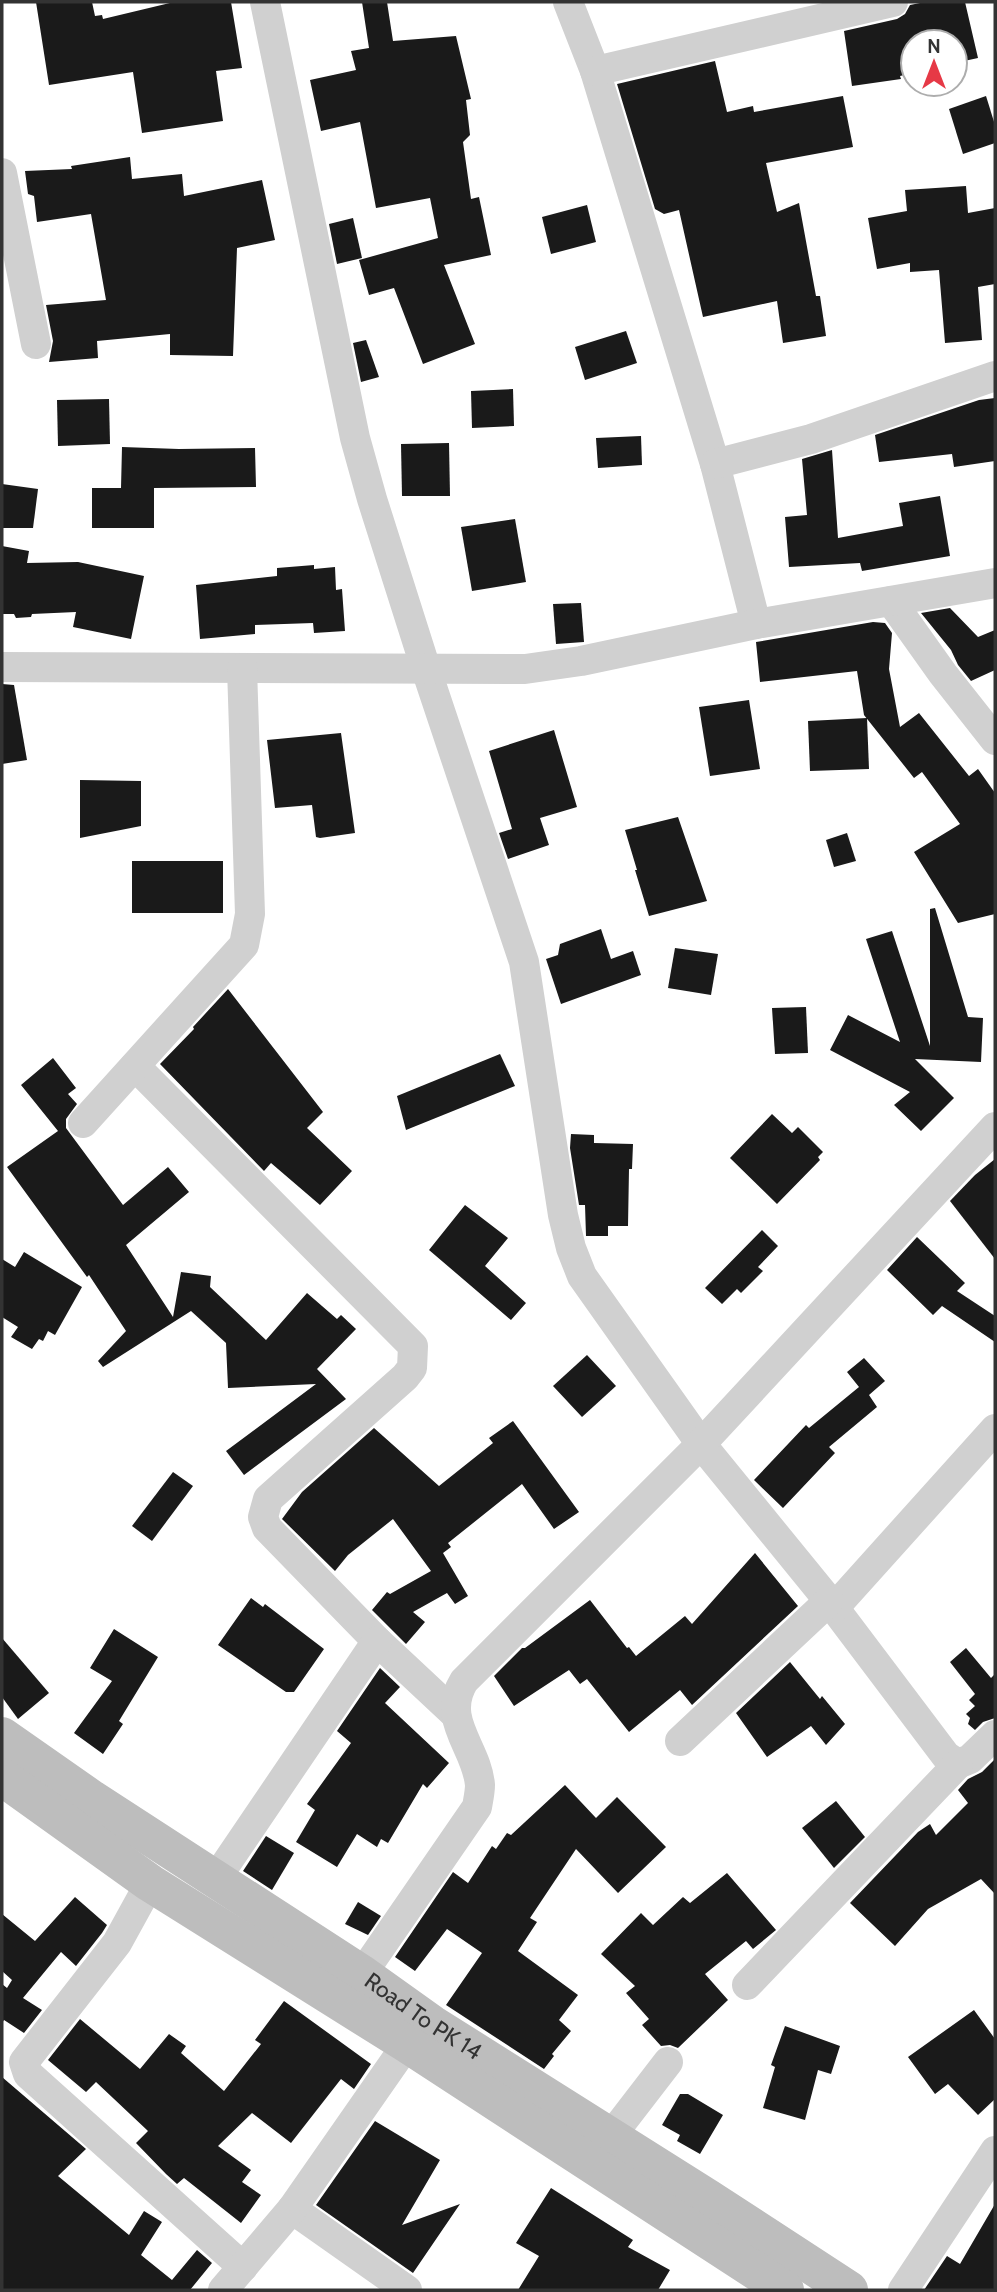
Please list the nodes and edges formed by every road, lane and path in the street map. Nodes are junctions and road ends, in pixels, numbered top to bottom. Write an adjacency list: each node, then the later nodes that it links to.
1 (265, 2): 14 (street)
2 (568, 2): 4 (street)
3 (893, 2): 4 (street)
4 (595, 71): 8 (street)
5 (2, 173): 6 (street)
6 (36, 344)
7 (995, 376): 8 (street)
8 (715, 464): 11 (street)
9 (995, 583): 10 (street)
10 (891, 601): 11 (street); 15 (street)
11 (756, 624): 14 (street)
12 (2, 667): 13 (street)
13 (243, 668): 14 (street); 16 (street)
14 (426, 669): 20 (street)
15 (995, 740)
16 (135, 1066): 17 (street); 22 (street)
17 (83, 1123)
18 (995, 1127): 20 (street)
19 (995, 1429): 21 (street)
20 (701, 1444): 21 (street); 23 (street)
21 (832, 1604): 26 (street); 27 (street)
22 (377, 1641): 23 (street); 29 (street)
23 (454, 1713): 31 (street)
24 (995, 1735): 27 (street)
25 (2, 1736): 29 (main road, Road To PK 14)
26 (680, 1741)
27 (958, 1764): 32 (street)
28 (2, 1777): 30 (main road, Road To PK 14)
29 (215, 1880): 31 (main road, Road To PK 14)
30 (150, 1883): 33 (main road, Road To PK 14); 38 (street)
31 (362, 1974): 35 (main road, Road To PK 14)
32 (747, 1984)
33 (407, 2044): 37 (street); 42 (main road, Road To PK 14)
34 (668, 2062): 35 (street)
35 (611, 2136): 39 (main road, Road To PK 14)
36 (995, 2151): 43 (street)
37 (292, 2209): 38 (street); 41 (street)
38 (243, 2267): 40 (street)
39 (841, 2288)
40 (223, 2290)
41 (407, 2290)
42 (785, 2290)
43 (903, 2290)

